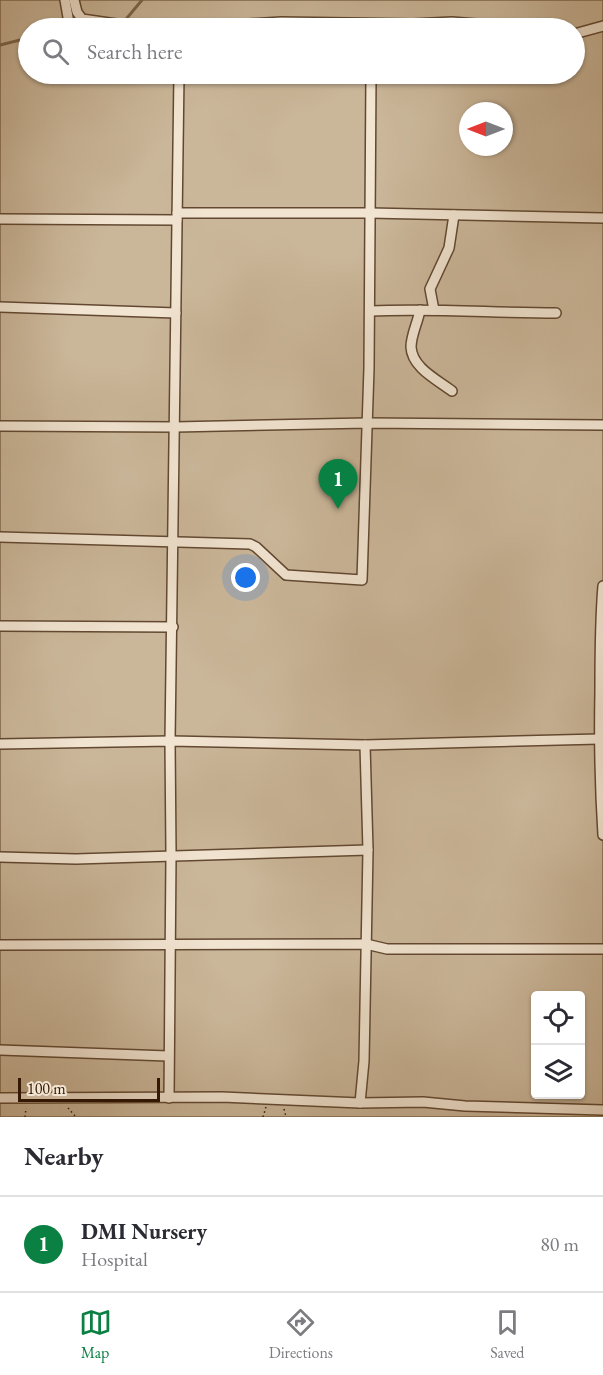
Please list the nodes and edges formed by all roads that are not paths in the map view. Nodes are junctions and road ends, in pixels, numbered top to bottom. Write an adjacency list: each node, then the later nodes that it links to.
1 (65, 0): 3 (street)
2 (74, 0): 4 (street)
3 (68, 18)
4 (81, 18)
5 (603, 26): 6 (street)
6 (585, 31)
7 (179, 84): 11 (street)
8 (371, 84): 9 (street)
9 (370, 213): 10 (street); 11 (street); 15 (street)
10 (454, 215): 12 (street); 17 (street)
11 (177, 216): 13 (street); 18 (street)
12 (603, 218)
13 (0, 219)
14 (0, 307): 18 (street)
15 (370, 310): 16 (street); 21 (street)
16 (420, 310): 17 (street); 20 (street)
17 (434, 310): 19 (street)
18 (176, 313): 24 (street)
19 (556, 313)
20 (452, 392)
21 (367, 423): 22 (street); 24 (street); 26 (street)
22 (603, 424)
23 (0, 426): 24 (street)
24 (175, 427): 26 (street)
25 (0, 537): 26 (street)
26 (174, 541): 30 (street)
27 (603, 586): 28 (street)
28 (602, 617): 32 (street)
29 (0, 626): 30 (street)
30 (173, 627): 31 (street)
31 (170, 741): 33 (street); 34 (street); 37 (street)
32 (600, 743): 34 (street); 35 (street)
33 (0, 744)
34 (365, 746): 36 (street)
35 (603, 835)
36 (368, 850): 37 (street); 40 (street)
37 (171, 854): 38 (street); 39 (street)
38 (0, 857)
39 (170, 944): 40 (street); 41 (street); 44 (street)
40 (366, 944): 42 (street); 47 (street)
41 (0, 945)
42 (603, 949)
43 (0, 1050): 44 (street)
44 (168, 1056): 46 (street)
45 (0, 1098): 46 (street)
46 (168, 1098): 47 (street)
47 (360, 1103): 48 (street)
48 (603, 1110)

